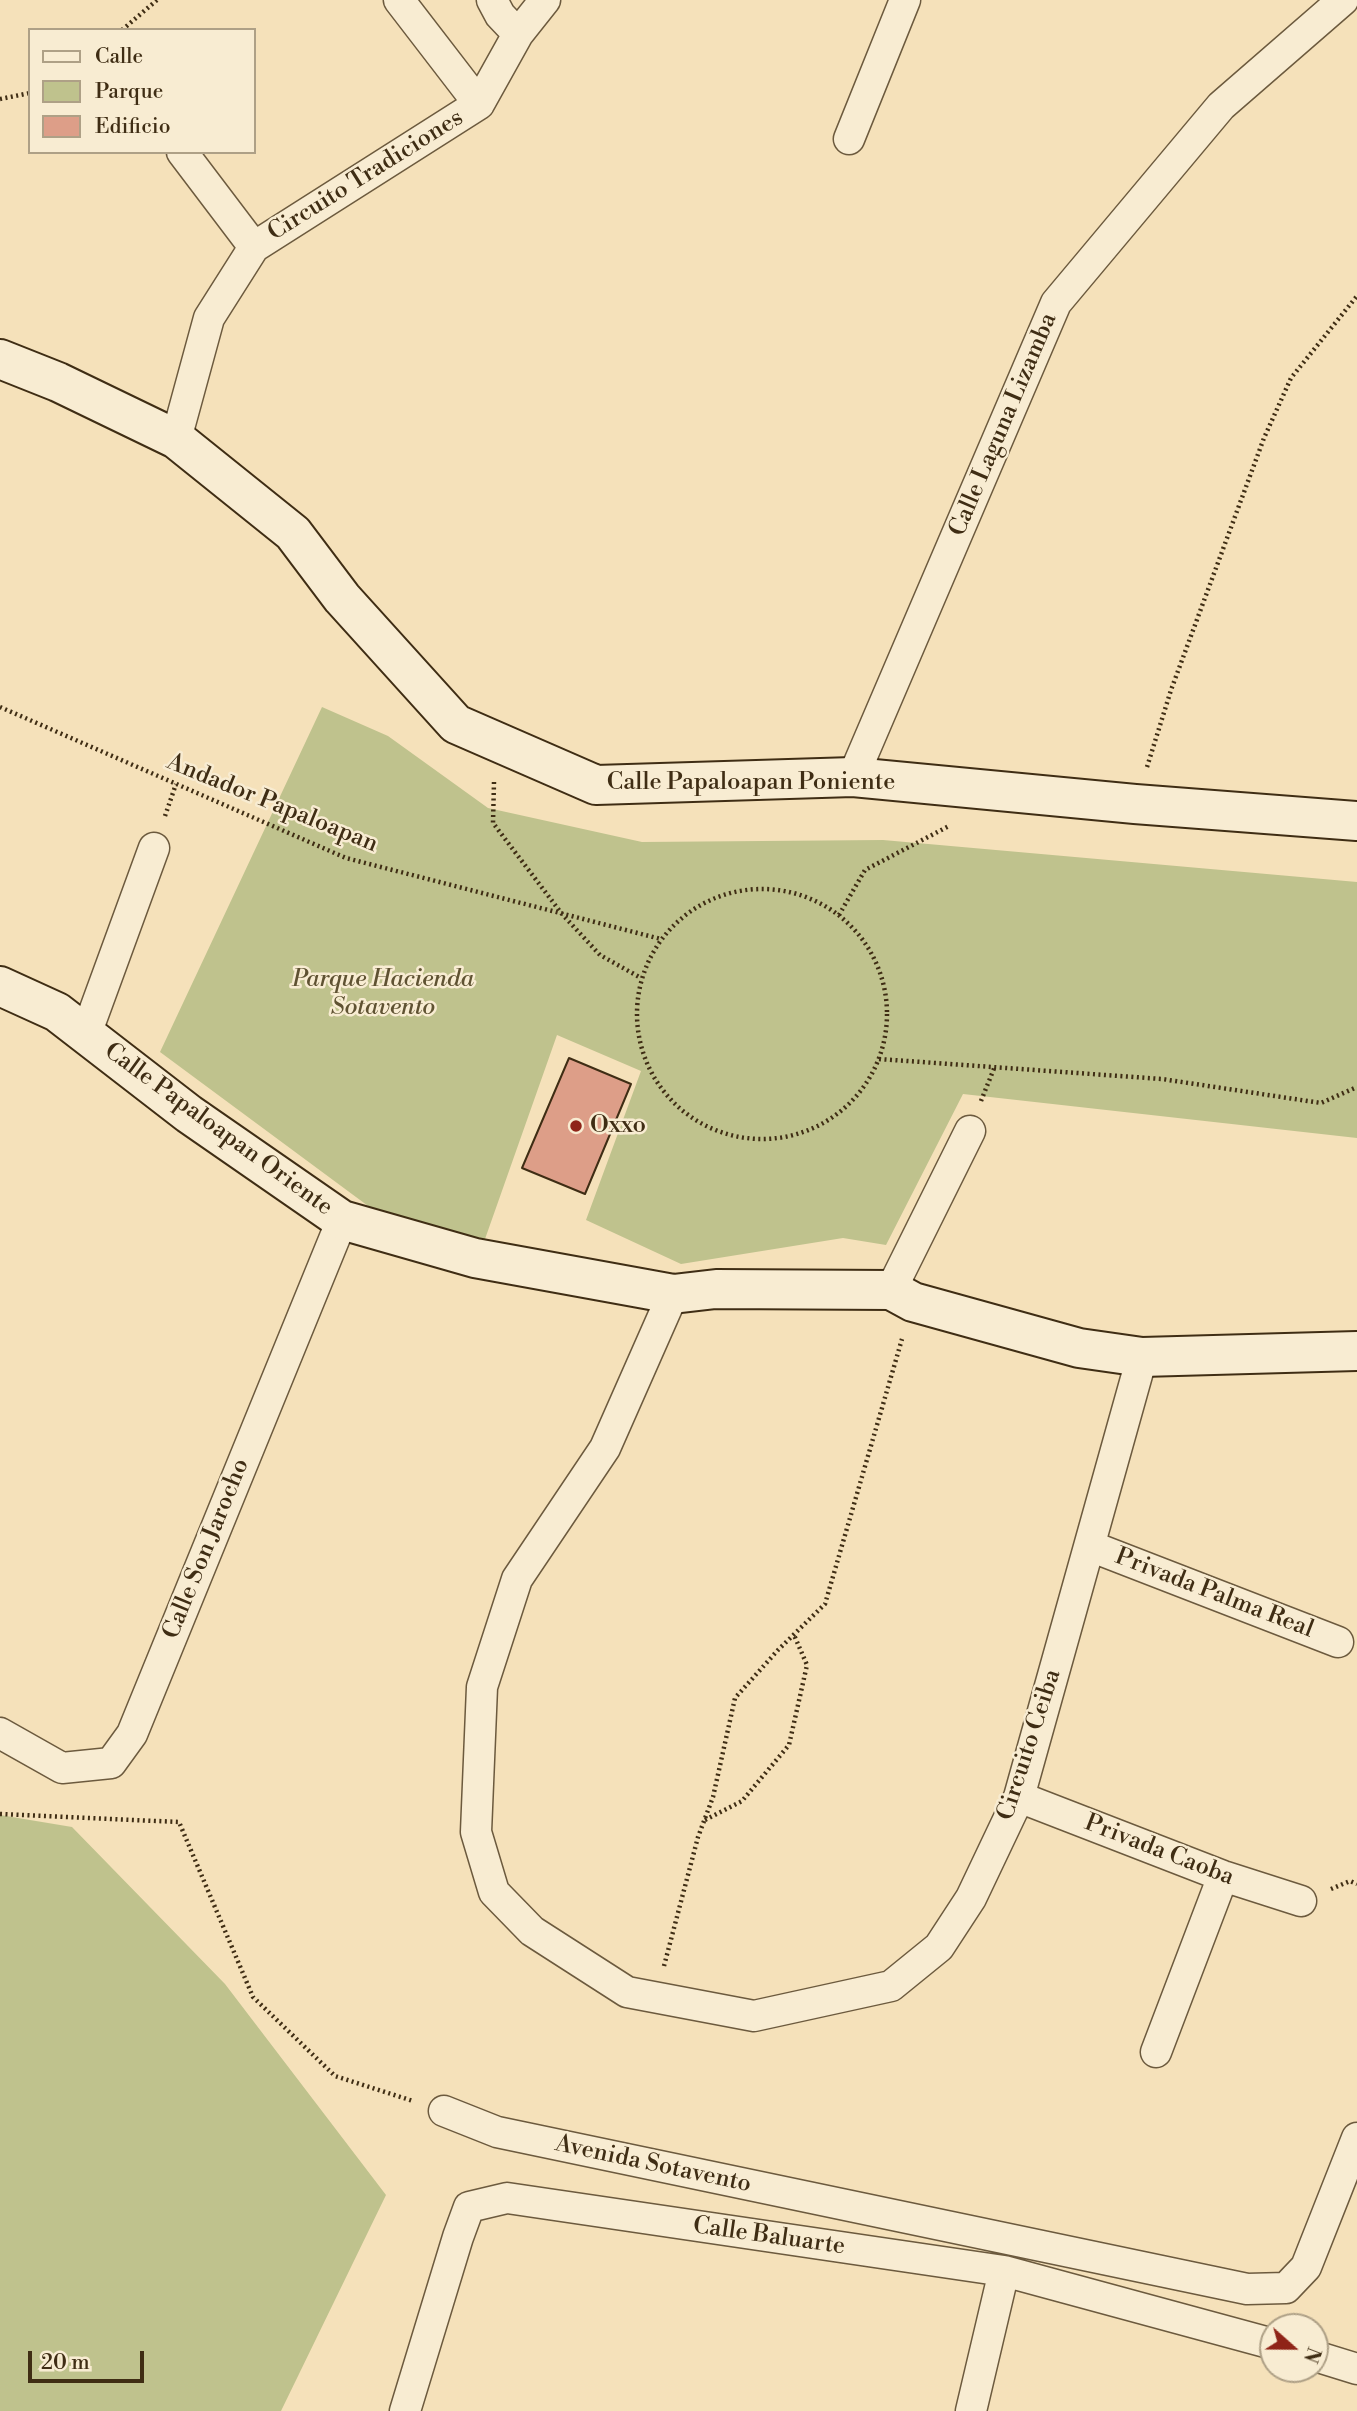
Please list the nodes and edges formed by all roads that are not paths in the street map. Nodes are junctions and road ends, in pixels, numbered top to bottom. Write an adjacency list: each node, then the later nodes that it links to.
1 (399, 0): 8 (street)
2 (492, 0): 7 (street)
3 (545, 0): 7 (street, Circuito Tradiciones)
4 (905, 0): 9 (street)
5 (1345, 0): 6 (street); 14 (street, Calle Laguna Lizamba)
6 (1357, 16)
7 (518, 34): 8 (street, Circuito Tradiciones)
8 (479, 104): 11 (street, Circuito Tradiciones)
9 (849, 139)
10 (184, 154): 11 (street)
11 (254, 247): 13 (street, Circuito Tradiciones)
12 (0, 359): 13 (street, Calle Papaloapan Poniente)
13 (176, 439): 14 (street, Calle Papaloapan Poniente)
14 (853, 777): 15 (street, Calle Papaloapan Poniente)
15 (1357, 821)
16 (154, 848): 18 (street)
17 (0, 986): 18 (street, Calle Papaloapan Oriente)
18 (86, 1034): 20 (street, Calle Papaloapan Oriente)
19 (970, 1130): 22 (street)
20 (342, 1220): 21 (street, Calle Papaloapan Oriente); 27 (street, Calle Son Jarocho)
21 (673, 1294): 22 (street, Calle Papaloapan Oriente); 28 (street, Circuito Ceiba)
22 (902, 1296): 24 (street, Calle Papaloapan Oriente)
23 (1357, 1351): 24 (street, Calle Papaloapan Oriente)
24 (1142, 1357): 25 (street, Circuito Ceiba)
25 (1090, 1546): 26 (street, Privada Palma Real); 28 (street, Circuito Ceiba)
26 (1338, 1642)
27 (0, 1733)
28 (1018, 1797): 29 (street, Privada Caoba)
29 (1223, 1876): 30 (street, Privada Caoba); 31 (street)
30 (1301, 1901)
31 (1156, 2052)
32 (444, 2111): 33 (street, Avenida Sotavento)
33 (1357, 2138)
34 (1004, 2271): 35 (street, Calle Baluarte); 38 (street, Calle Baluarte); 39 (street)
35 (1259, 2340)
36 (1329, 2360): 37 (street)
37 (1357, 2369)
38 (405, 2411)
39 (971, 2411)

